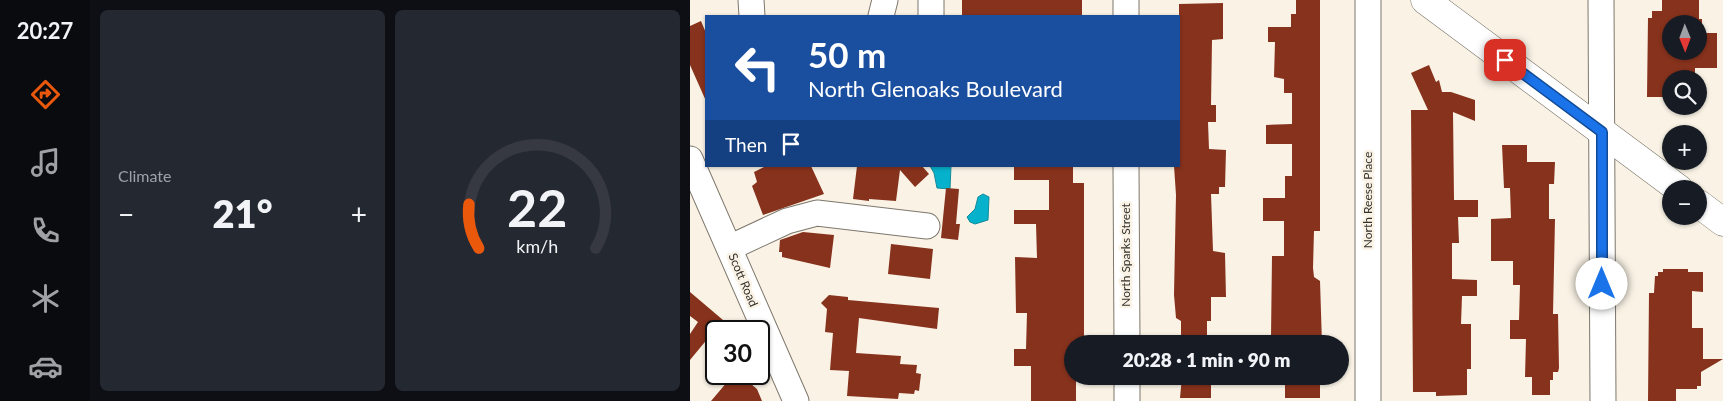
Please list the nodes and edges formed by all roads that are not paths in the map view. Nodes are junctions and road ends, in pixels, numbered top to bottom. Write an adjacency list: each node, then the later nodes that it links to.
1 (751, 0): 8 (street)
2 (885, 0): 9 (street)
3 (931, 0): 10 (street)
4 (1126, 0): 11 (street)
5 (1368, 0): 24 (street, North Reese Place)
6 (1425, 0): 12 (main road)
7 (1600, 0): 12 (street)
8 (752, 15)
9 (881, 15)
10 (931, 15)
11 (1126, 15)
12 (1602, 132): 15 (main road); 25 (street)
13 (1126, 167): 20 (street, North Sparks Street)
14 (696, 170): 19 (street, Scott Road)
15 (1667, 180)
16 (1707, 210): 17 (main road)
17 (1723, 222)
18 (927, 226): 19 (street)
19 (729, 248): 22 (street, Scott Road)
20 (1127, 335)
21 (1127, 385): 23 (street)
22 (796, 401)
23 (1127, 401)
24 (1368, 401)
25 (1602, 401)

